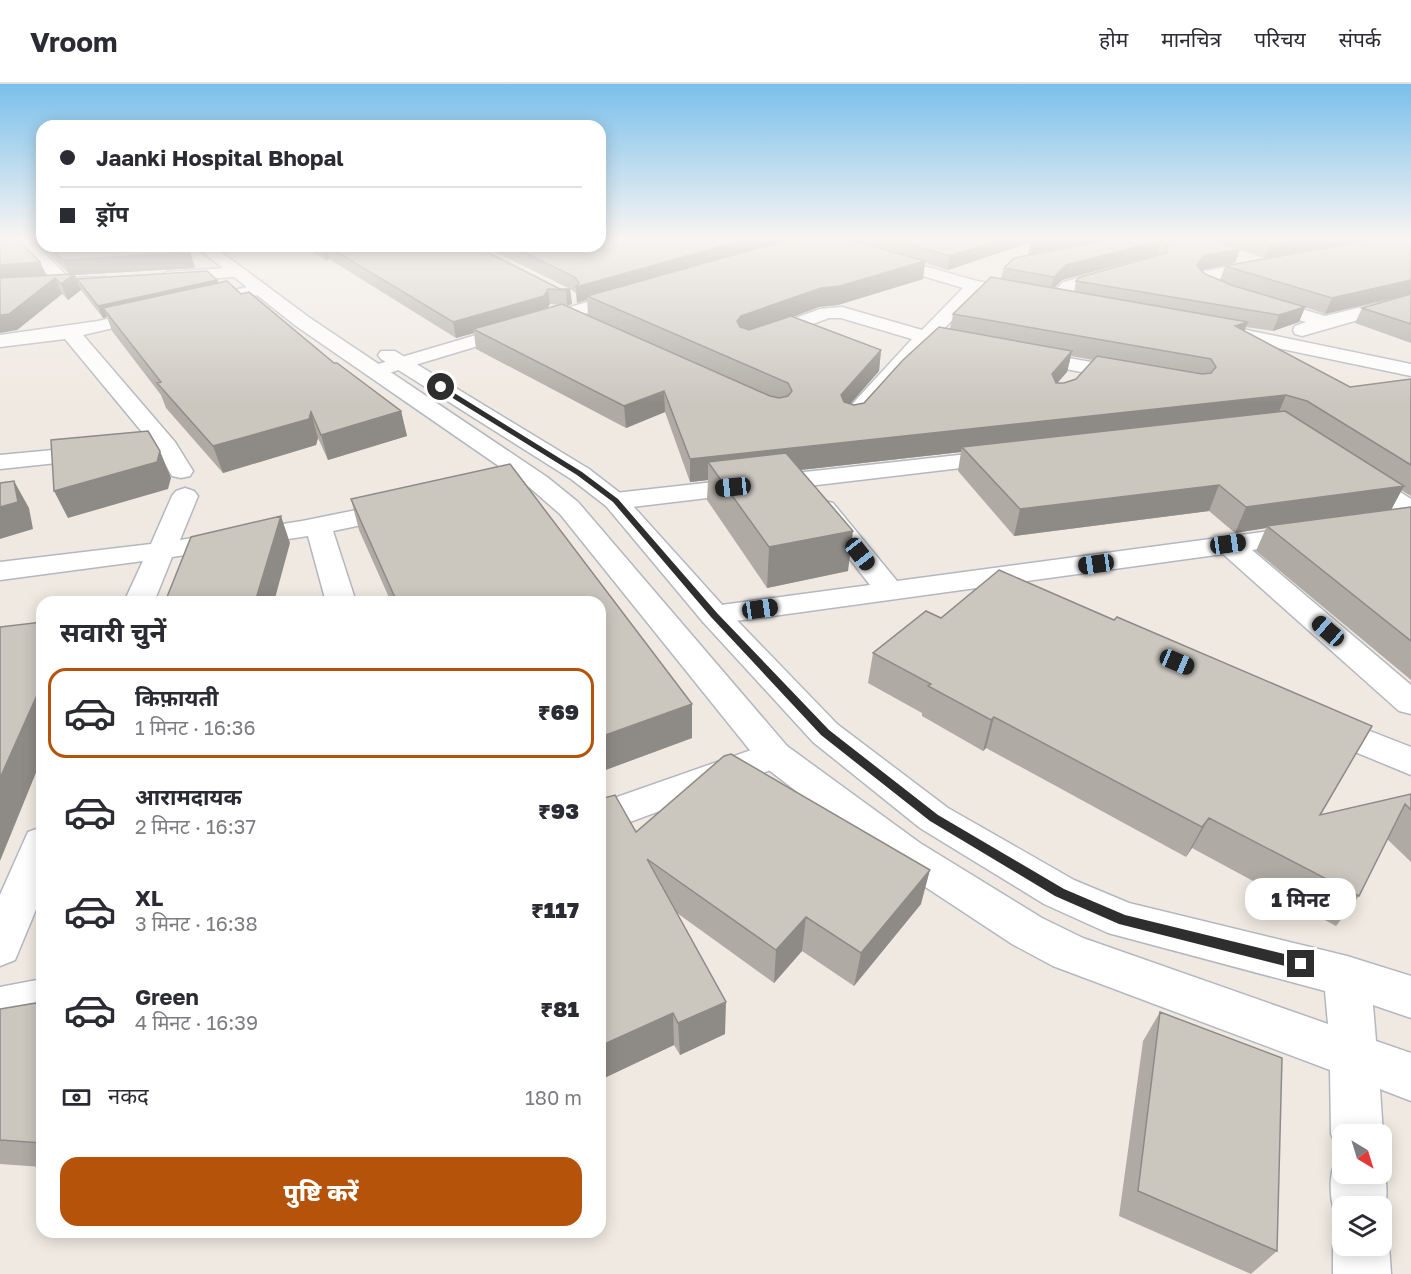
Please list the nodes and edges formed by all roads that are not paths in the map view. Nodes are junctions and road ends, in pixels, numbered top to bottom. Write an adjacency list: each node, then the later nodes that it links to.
1 (176, 294): 19 (street)
2 (271, 294): 26 (street)
3 (294, 294): 26 (street)
4 (600, 294): 12 (street)
5 (618, 294): 14 (street)
6 (965, 294): 20 (street)
7 (1030, 294): 11 (street)
8 (1062, 294): 11 (street)
9 (1232, 294): 15 (street)
10 (1411, 300): 15 (street)
11 (1055, 301): 13 (street)
12 (546, 305): 14 (street); 26 (street)
13 (1078, 305)
14 (565, 314): 16 (street); 26 (street)
15 (1324, 322): 22 (street)
16 (586, 324)
17 (790, 326): 20 (street); 21 (street); 23 (street)
18 (1194, 326): 22 (street)
19 (70, 332): 24 (street); 44 (street)
20 (925, 337): 27 (street); 29 (street)
21 (822, 338)
22 (1275, 340): 28 (street)
23 (748, 342)
24 (4, 349)
25 (875, 358): 27 (street)
26 (380, 362): 35 (street); 38 (street)
27 (897, 366): 30 (street)
28 (1411, 370)
29 (1151, 379)
30 (852, 418)
31 (119, 452): 34 (street)
32 (1022, 455): 36 (street)
33 (1336, 461): 40 (street)
34 (0, 462)
35 (535, 480): 37 (street); 54 (street)
36 (801, 480): 38 (street); 47 (street)
37 (501, 488)
38 (615, 501): 51 (street)
39 (421, 505): 41 (street)
40 (1403, 518)
41 (319, 528): 44 (street); 49 (street)
42 (1331, 530): 43 (street)
43 (1228, 544): 46 (street); 52 (street)
44 (159, 551): 45 (street); 48 (street)
45 (0, 570)
46 (986, 579): 47 (street); 50 (street)
47 (890, 591): 51 (street)
48 (141, 596)
49 (339, 596)
50 (1041, 603)
51 (714, 615): 59 (street)
52 (1411, 703)
53 (1291, 711): 55 (street)
54 (774, 755): 56 (street); 63 (street)
55 (1411, 762)
56 (606, 816)
57 (36, 858): 58 (street)
58 (0, 947)
59 (1347, 976): 60 (street); 63 (street)
60 (1411, 997)
61 (36, 1001): 62 (street)
62 (0, 1008)
63 (1354, 1057): 64 (street); 65 (street)
64 (1411, 1077)
65 (1357, 1124)
66 (1361, 1256): 67 (street)
67 (1362, 1274)

